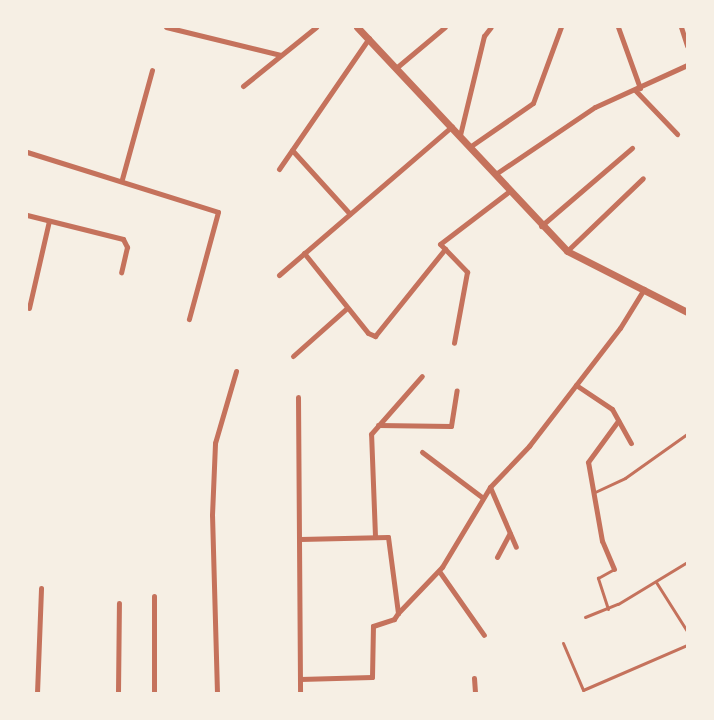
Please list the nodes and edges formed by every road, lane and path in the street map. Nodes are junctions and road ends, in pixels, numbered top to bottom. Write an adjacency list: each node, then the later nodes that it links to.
1 (166, 27): 11 (street)
2 (316, 27): 11 (street)
3 (357, 27): 9 (street)
4 (445, 27): 13 (street)
5 (491, 27): 19 (street)
6 (561, 27): 20 (street)
7 (618, 27): 16 (street)
8 (681, 27): 10 (street)
9 (369, 38): 13 (street); 22 (street)
10 (687, 46)
11 (281, 55): 15 (street)
12 (687, 65): 16 (street)
13 (396, 68): 17 (street)
14 (152, 70): 27 (street)
15 (243, 86)
16 (638, 89): 18 (street); 25 (street)
17 (452, 126): 19 (street); 29 (street)
18 (677, 134)
19 (460, 135): 20 (street)
20 (471, 146): 25 (street)
21 (632, 148): 32 (street)
22 (292, 150): 24 (street); 29 (street)
23 (28, 154): 27 (street)
24 (279, 169)
25 (497, 173): 28 (street)
26 (643, 178): 34 (street)
27 (122, 179): 42 (street)
28 (511, 190): 32 (street); 33 (street)
29 (350, 214): 35 (street)
30 (27, 215): 31 (street)
31 (49, 221): 36 (street); 39 (street)
32 (541, 226): 34 (street)
33 (445, 249): 40 (street); 43 (street)
34 (567, 251): 38 (street)
35 (304, 253): 37 (street); 40 (street)
36 (121, 272)
37 (279, 274)
38 (644, 289): 41 (street); 47 (street)
39 (30, 308)
40 (347, 308): 44 (street)
41 (687, 312)
42 (189, 319)
43 (454, 344)
44 (293, 356)
45 (236, 371): 82 (street)
46 (422, 376): 51 (street)
47 (576, 385): 50 (street); 55 (street)
48 (457, 390): 51 (street)
49 (298, 397): 60 (street)
50 (618, 421): 53 (street); 56 (street)
51 (378, 425): 59 (street)
52 (687, 434): 56 (lane)
53 (631, 443)
54 (422, 452): 57 (street)
55 (490, 487): 57 (street); 58 (street)
56 (595, 492): 64 (street)
57 (483, 498): 65 (street)
58 (510, 533): 61 (street); 62 (street)
59 (375, 536): 60 (street); 71 (street)
60 (300, 539): 78 (street)
61 (516, 547)
62 (497, 557)
63 (687, 562): 66 (lane)
64 (614, 569): 70 (lane)
65 (439, 571): 71 (street); 74 (street)
66 (656, 582): 70 (lane); 73 (lane)
67 (41, 588): 79 (street)
68 (154, 596): 81 (street)
69 (119, 603): 80 (street)
70 (608, 609): 72 (lane)
71 (398, 610): 78 (street)
72 (585, 617)
73 (687, 631)
74 (484, 635)
75 (563, 643): 76 (lane)
76 (687, 645)
77 (474, 678): 84 (street)
78 (300, 679): 83 (street)
79 (37, 693)
80 (118, 693)
81 (154, 693)
82 (217, 693)
83 (300, 693)
84 (475, 693)

